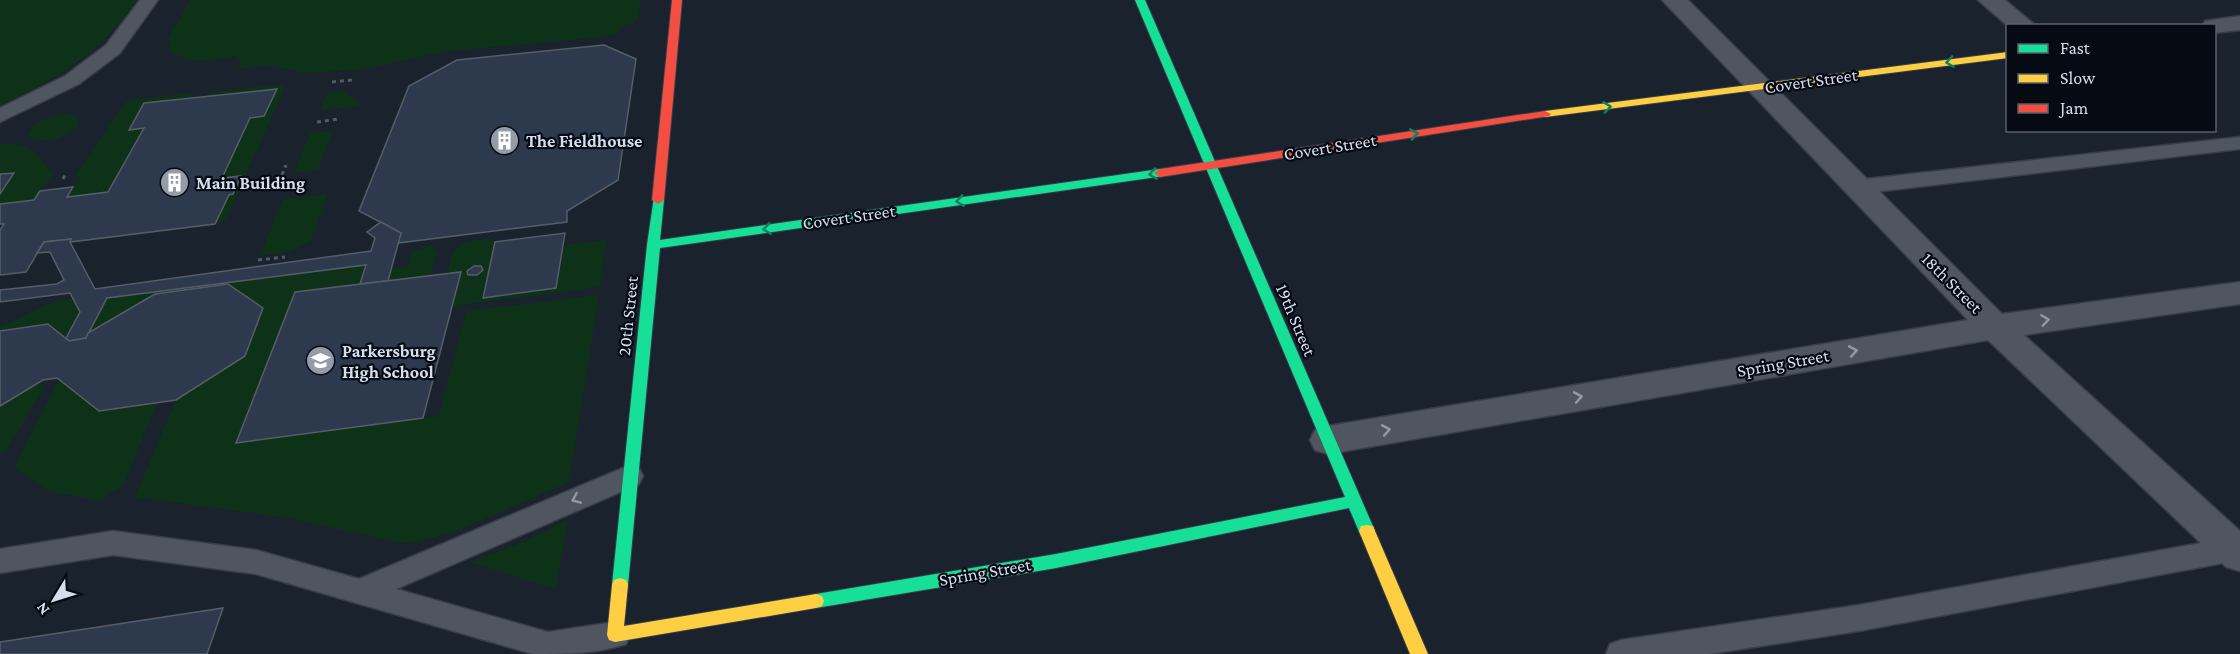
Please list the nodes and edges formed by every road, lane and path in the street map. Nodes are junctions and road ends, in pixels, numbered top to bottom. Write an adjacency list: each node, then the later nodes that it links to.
1 (149, 0): 13 (lane)
2 (677, 0): 23 (street, 20th Street)
3 (1140, 0): 18 (street, 19th Street)
4 (1674, 0): 12 (street, 18th Street)
5 (1990, 0): 7 (street)
6 (2240, 23): 8 (street)
7 (2021, 24)
8 (2216, 26)
9 (2006, 55): 12 (street, Covert Street, one-way to 12)
10 (352, 80): 11 (path)
11 (332, 82)
12 (1759, 88): 18 (street, Covert Street, one-way to 12); 22 (street, 18th Street)
13 (0, 116)
14 (339, 119): 15 (path)
15 (316, 122)
16 (2240, 143): 22 (lane)
17 (286, 165): 20 (path)
18 (1211, 166): 23 (street, Covert Street, one-way to 23); 28 (street, 19th Street)
19 (66, 173): 21 (path)
20 (282, 175)
21 (63, 179)
22 (1857, 187): 27 (street, 18th Street)
23 (653, 245): 29 (street, 20th Street)
24 (285, 257): 25 (path)
25 (258, 260)
26 (2240, 293): 27 (street, Spring Street, one-way to 26)
27 (1995, 327): 28 (street, Spring Street, one-way to 27); 31 (street, 18th Street)
28 (1328, 440): 30 (street, 19th Street)
29 (630, 476): 33 (lane, one-way to 33); 34 (street, 20th Street)
30 (1354, 501): 34 (street, Spring Street); 35 (street, 19th Street)
31 (2237, 552): 36 (lane)
32 (0, 561): 33 (lane)
33 (362, 591): 34 (lane)
34 (615, 635)
35 (1419, 654)
36 (1620, 654)

